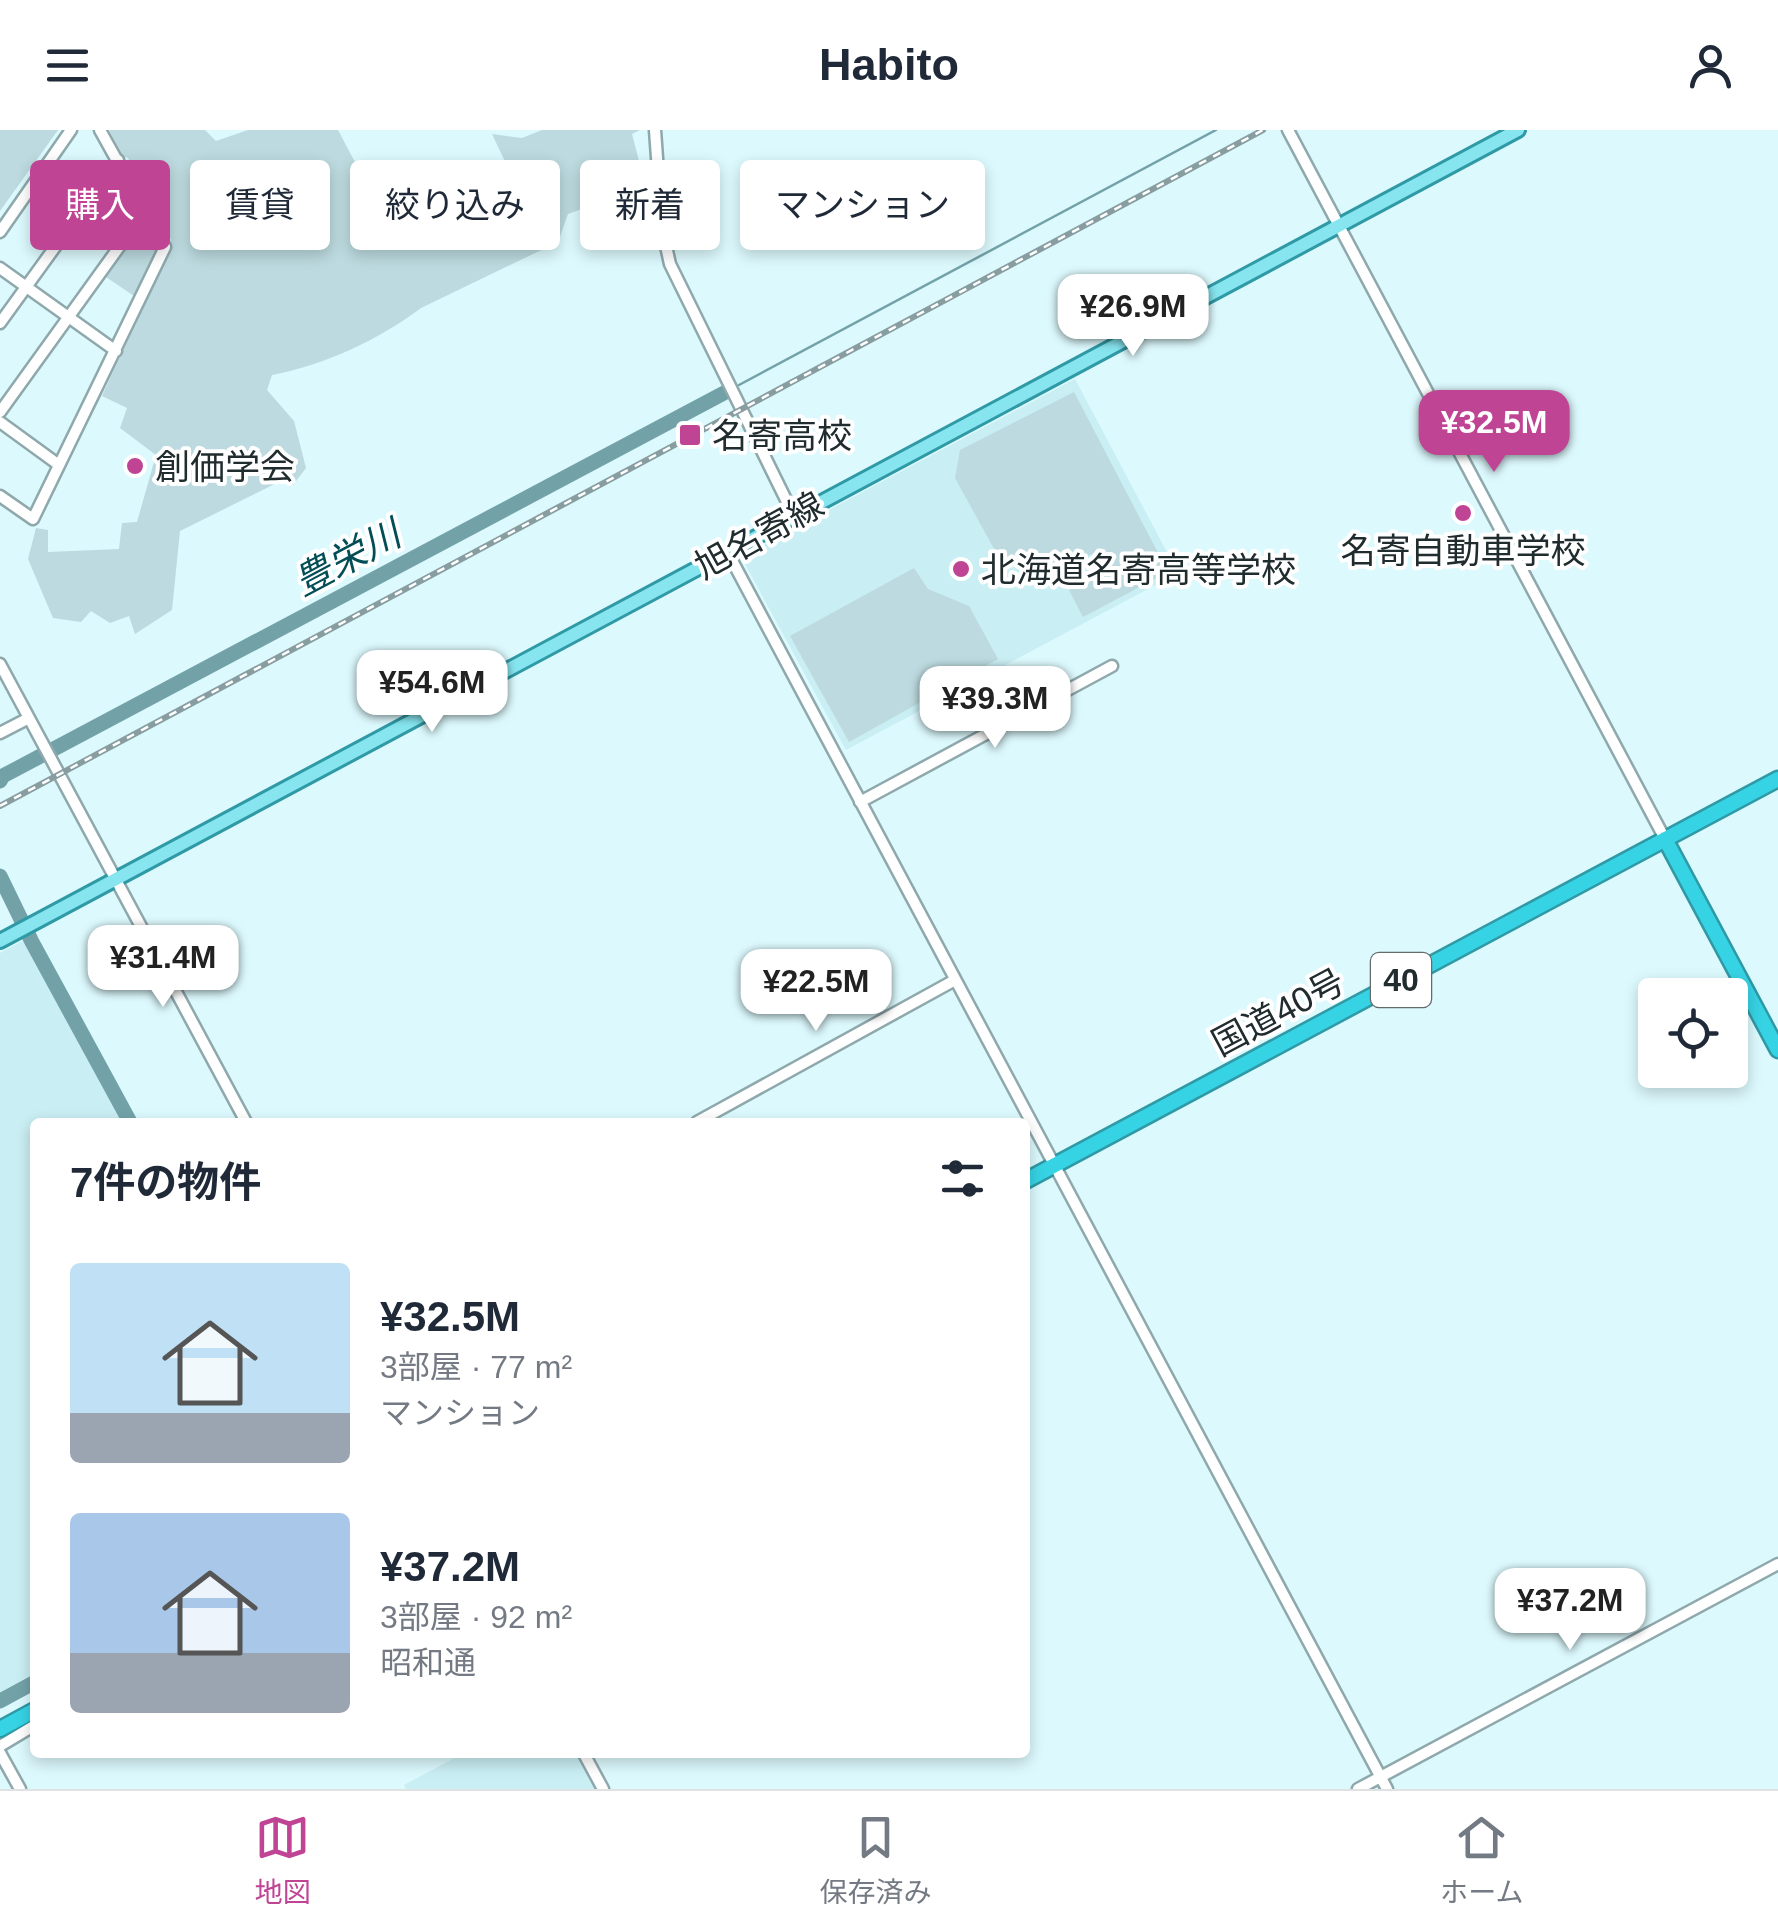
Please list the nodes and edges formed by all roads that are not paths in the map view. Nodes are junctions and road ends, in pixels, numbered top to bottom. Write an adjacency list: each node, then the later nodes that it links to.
1 (72, 130): 8 (street)
2 (100, 130): 6 (street)
3 (655, 130): 21 (street)
4 (1288, 130): 7 (street)
5 (1518, 130): 7 (main road, 旭名寄線)
6 (118, 160)
7 (1338, 226): 21 (main road, 旭名寄線); 29 (street)
8 (0, 232)
9 (53, 250): 13 (street)
10 (117, 250): 14 (street)
11 (164, 250): 16 (street)
12 (0, 268): 13 (street)
13 (26, 287): 14 (street); 15 (street)
14 (69, 317): 16 (street); 17 (street)
15 (0, 323)
16 (116, 351): 19 (street)
17 (0, 412)
18 (0, 422): 19 (street)
19 (59, 464): 20 (street)
20 (0, 496)
21 (794, 516): 22 (main road, 旭名寄線)
22 (728, 552): 28 (street); 30 (main road, 旭名寄線)
23 (0, 664): 25 (street)
24 (1112, 666): 28 (street)
25 (29, 718): 26 (street); 30 (street)
26 (0, 734)
27 (1778, 779): 29 (highway, 国道40号 / 40)
28 (860, 802): 32 (street)
29 (1665, 839): 33 (highway); 38 (highway, 国道40号 / 40)
30 (116, 879): 31 (main road, 旭名寄線); 34 (street)
31 (6, 938)
32 (955, 980): 35 (street); 36 (street)
33 (1778, 1050)
34 (244, 1118)
35 (704, 1118)
36 (1029, 1118)
37 (1030, 1120): 38 (street)
38 (1054, 1165): 39 (highway, 国道40号 / 40); 47 (street)
39 (1030, 1178)
40 (1778, 1564): 47 (street)
41 (30, 1713): 42 (highway)
42 (0, 1729)
43 (30, 1729): 44 (street)
44 (0, 1746)
45 (0, 1753): 48 (street)
46 (586, 1758): 49 (street)
47 (1381, 1777): 50 (street); 51 (street)
48 (20, 1789)
49 (603, 1789)
50 (1358, 1789)
51 (1387, 1789)

